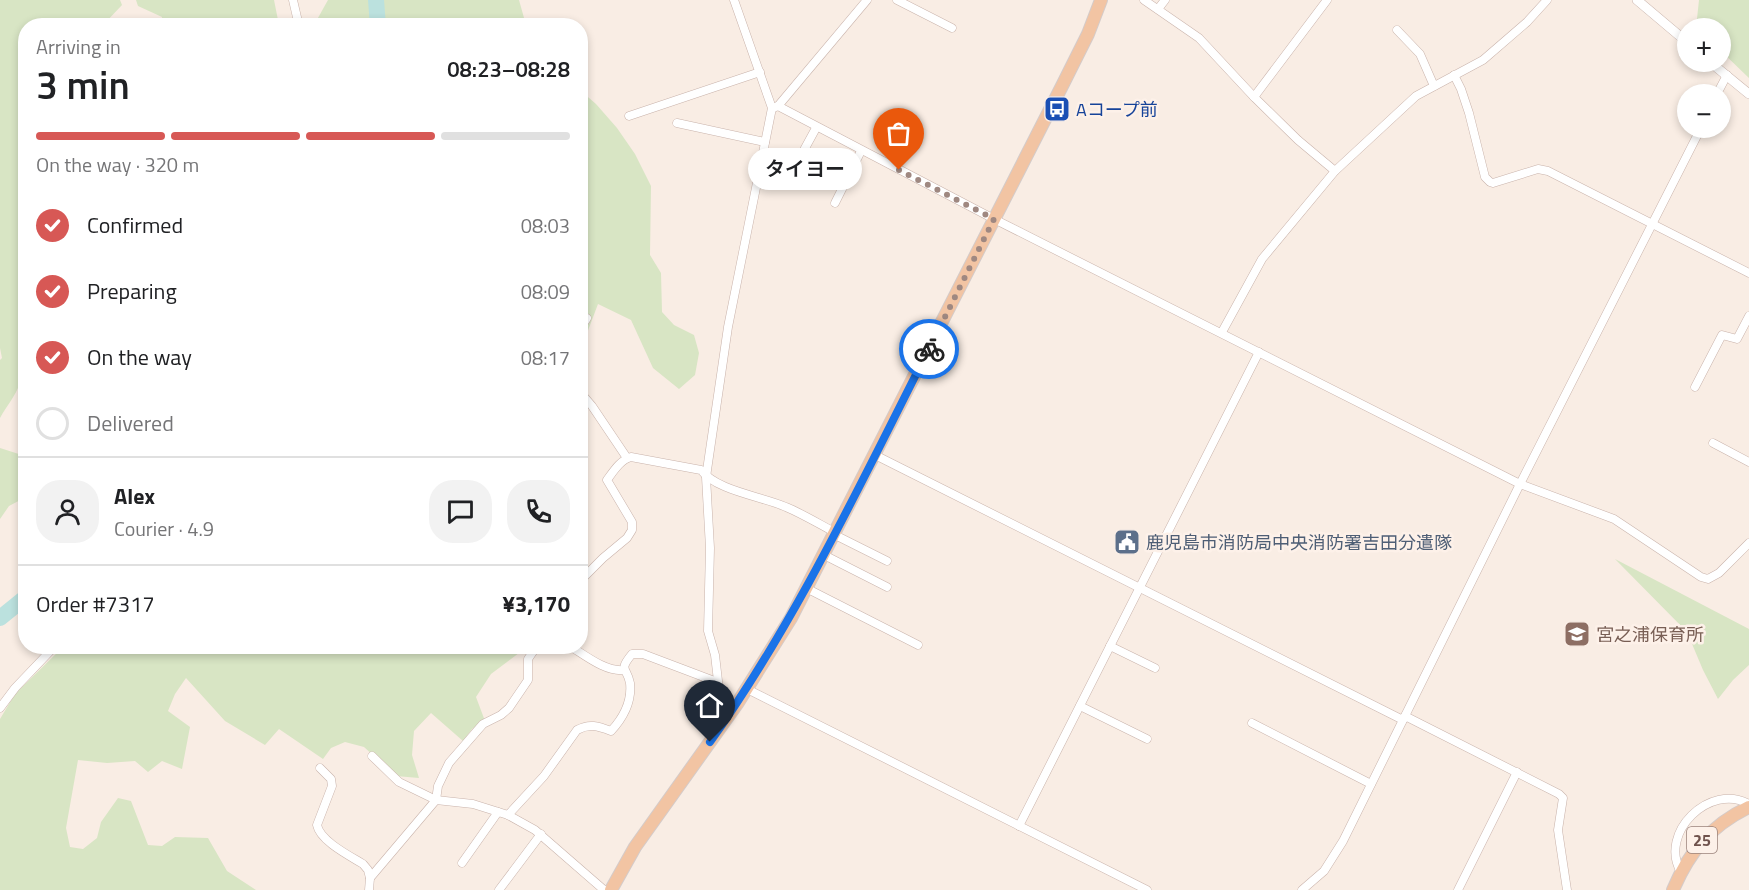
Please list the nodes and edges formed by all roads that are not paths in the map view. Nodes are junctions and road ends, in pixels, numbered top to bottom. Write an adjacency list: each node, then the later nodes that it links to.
1 (293, 0): 12 (street)
2 (734, 0): 16 (street)
3 (867, 0): 24 (street)
4 (897, 0): 13 (street)
5 (1101, 0): 34 (main road)
6 (1144, 0): 11 (street)
7 (1165, 0): 11 (street)
8 (1327, 0): 23 (street)
9 (1547, 0): 18 (street)
10 (1637, 0): 15 (street)
11 (1158, 9): 23 (street)
12 (297, 18)
13 (952, 28)
14 (1397, 30): 21 (street)
15 (1677, 34)
16 (760, 72): 24 (street); 25 (street)
17 (1723, 72): 19 (street)
18 (1454, 75): 21 (street); 35 (street)
19 (1727, 75): 20 (street); 22 (street)
20 (1722, 84)
21 (1434, 86): 32 (street)
22 (1749, 94)
23 (1254, 97): 32 (street)
24 (775, 107): 27 (street); 29 (street)
25 (629, 116)
26 (677, 123): 29 (street)
27 (816, 128): 30 (street); 31 (street)
28 (1696, 138): 35 (street)
29 (765, 142): 46 (street)
30 (804, 150)
31 (861, 151): 33 (street); 34 (street)
32 (1335, 171): 38 (street)
33 (835, 203)
34 (994, 219): 38 (street); 43 (main road)
35 (1653, 224): 36 (street); 47 (street)
36 (1749, 273)
37 (1749, 316): 40 (street)
38 (1222, 333): 39 (street)
39 (1259, 352): 47 (street); 55 (street)
40 (1695, 387)
41 (588, 401): 44 (street)
42 (1713, 444): 45 (street)
43 (875, 455): 48 (main road); 55 (street)
44 (627, 458): 46 (street); 52 (street)
45 (1749, 462)
46 (706, 477): 48 (street); 63 (street)
47 (1520, 484): 49 (street); 67 (street)
48 (835, 534): 50 (main road); 51 (street)
49 (1749, 543)
50 (824, 555): 53 (street); 54 (main road)
51 (887, 561)
52 (588, 573)
53 (887, 587)
54 (806, 588): 56 (street); 64 (main road)
55 (1140, 588): 57 (street); 67 (street)
56 (918, 645)
57 (1110, 646): 61 (street); 65 (street)
58 (47, 654): 66 (street)
59 (531, 654): 75 (street)
60 (583, 654): 62 (street)
61 (1155, 668)
62 (624, 670): 63 (street); 78 (street)
63 (717, 682): 69 (street)
64 (747, 689): 69 (main road); 79 (street)
65 (1080, 706): 70 (street); 79 (street)
66 (0, 708)
67 (1404, 718): 73 (street); 74 (street)
68 (1252, 723): 74 (street)
69 (723, 724): 87 (main road)
70 (1147, 739)
71 (372, 756): 75 (street)
72 (320, 768): 83 (street)
73 (1517, 772): 90 (street); 91 (street)
74 (1371, 784): 89 (street)
75 (436, 800): 77 (street); 83 (street)
76 (1749, 806): 82 (main road, 25); 82 (street)
77 (498, 812): 78 (street); 81 (street)
78 (508, 815): 80 (street)
79 (1019, 826): 88 (street)
80 (541, 834): 85 (street); 86 (street)
81 (462, 863)
82 (1680, 872): 92 (main road, 25)
83 (370, 878): 84 (street)
84 (369, 890)
85 (499, 890)
86 (604, 890)
87 (611, 890)
88 (1147, 890)
89 (1302, 890)
90 (1458, 890)
91 (1567, 890)
92 (1673, 890)

